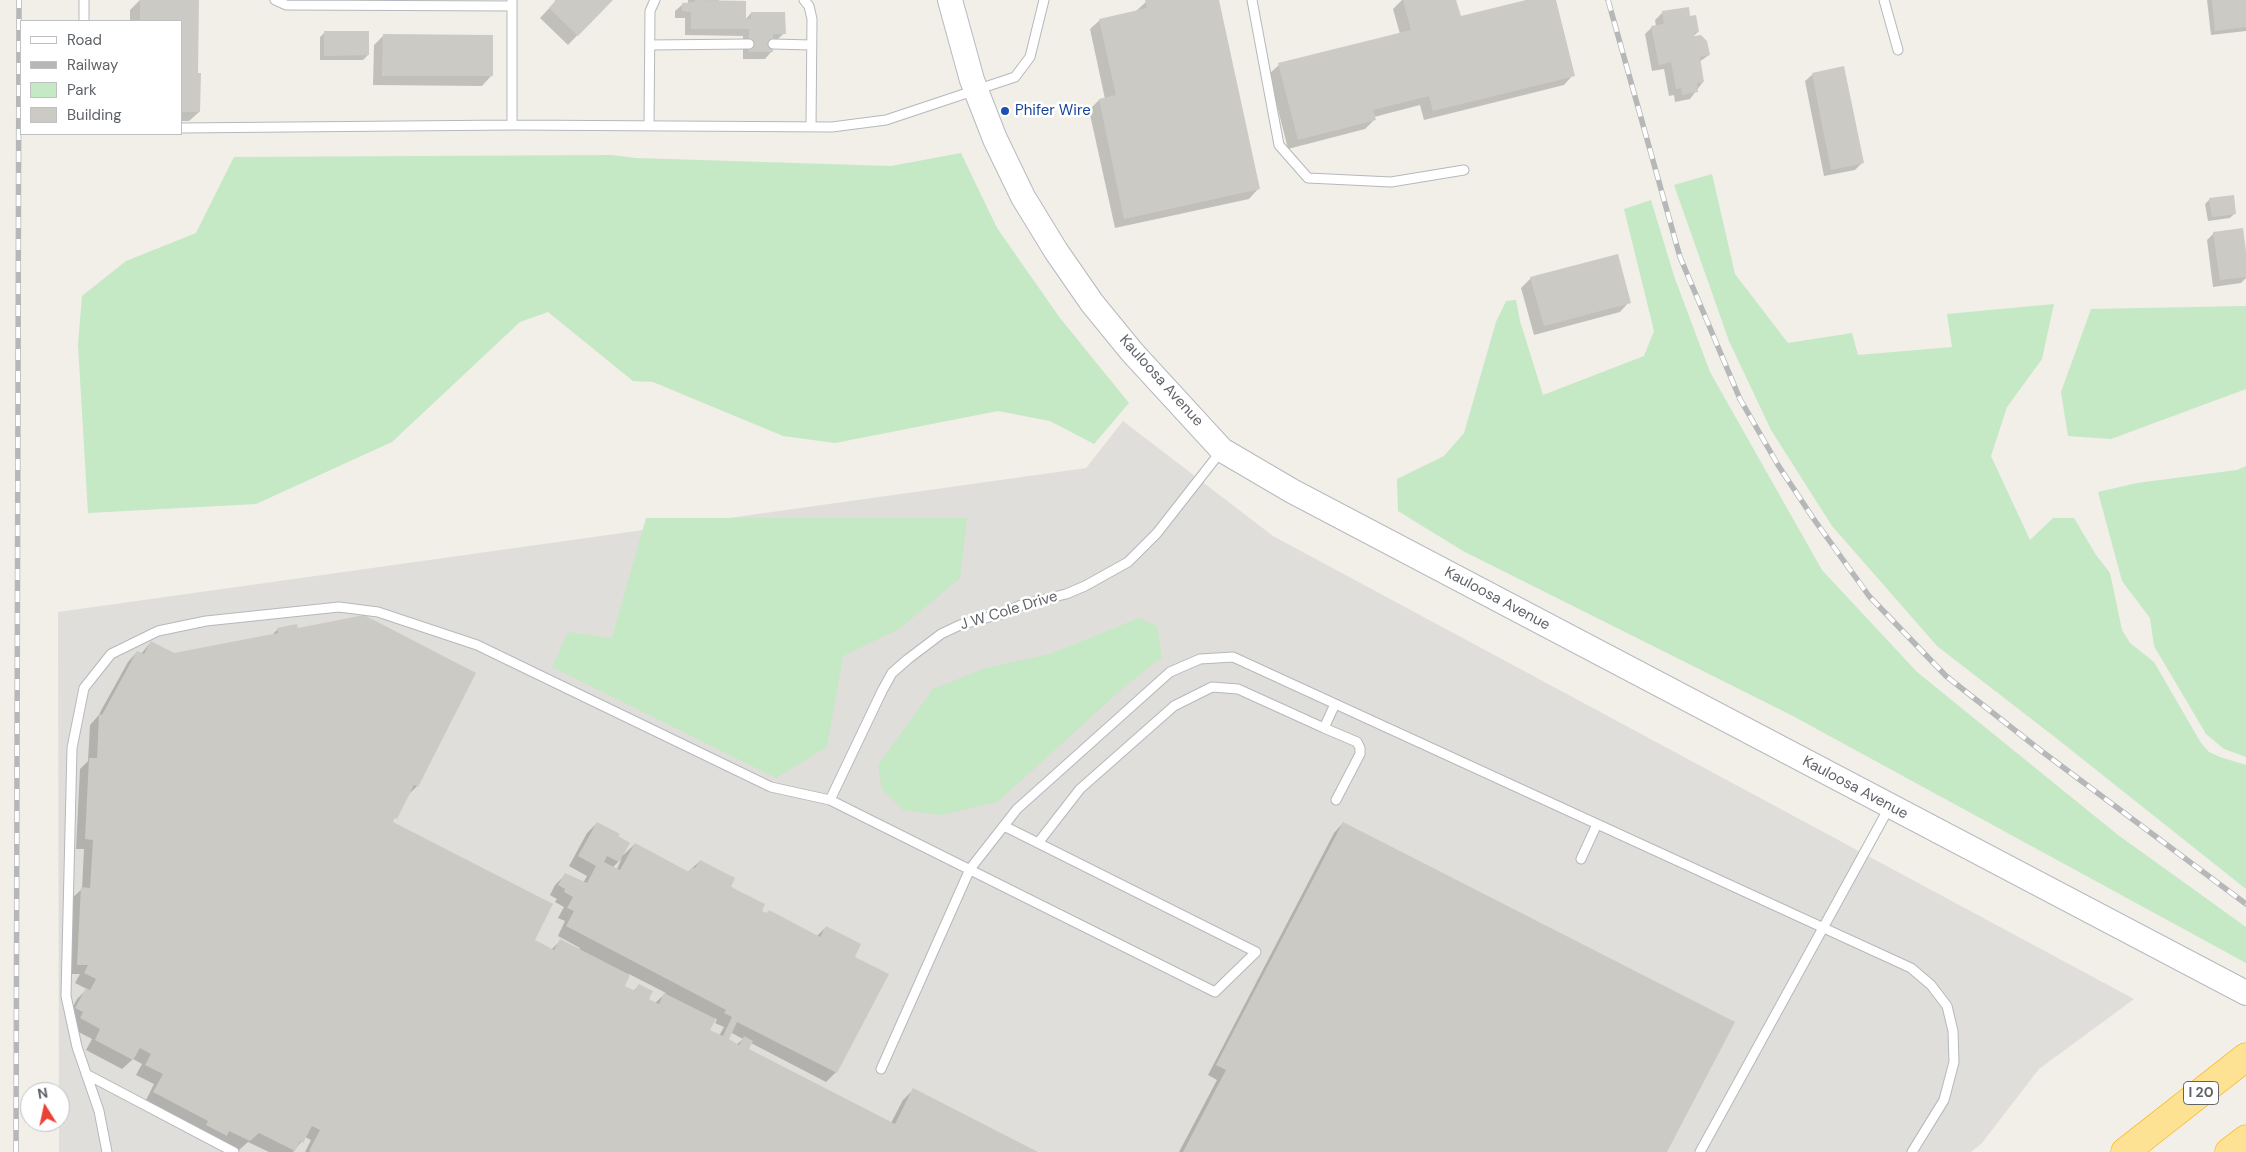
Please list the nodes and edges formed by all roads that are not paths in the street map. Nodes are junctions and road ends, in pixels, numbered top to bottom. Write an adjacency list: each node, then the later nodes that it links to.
1 (84, 0): 10 (lane)
2 (275, 0): 9 (lane)
3 (654, 0): 13 (lane)
4 (804, 0): 14 (lane)
5 (950, 0): 16 (street, Kauloosa Avenue)
6 (1044, 0): 16 (lane)
7 (1252, 0): 21 (lane)
8 (1884, 0): 15 (lane)
9 (512, 3): 17 (lane)
10 (84, 20)
11 (749, 44): 13 (lane)
12 (773, 44): 14 (lane)
13 (650, 45): 18 (lane)
14 (811, 45): 19 (lane)
15 (1898, 50)
16 (977, 91): 19 (lane); 22 (street, Kauloosa Avenue)
17 (512, 125): 18 (lane); 20 (lane)
18 (649, 126): 19 (lane)
19 (811, 127)
20 (182, 128)
21 (1464, 170)
22 (1222, 450): 25 (lane, J W Cole Drive); 27 (street, Kauloosa Avenue)
23 (1335, 704): 24 (lane); 28 (lane); 29 (lane)
24 (1324, 728): 26 (lane); 30 (lane)
25 (830, 800): 32 (lane); 37 (lane)
26 (1336, 800)
27 (1890, 806): 33 (lane); 34 (street, Kauloosa Avenue)
28 (1597, 824): 31 (lane); 33 (lane)
29 (1004, 826): 30 (lane); 32 (lane)
30 (1038, 843): 32 (lane)
31 (1581, 859)
32 (970, 870): 36 (lane)
33 (1822, 927): 41 (lane); 42 (lane)
34 (2246, 994)
35 (2246, 1057): 43 (highway, I 20)
36 (881, 1069)
37 (86, 1074): 39 (lane); 40 (lane)
38 (2246, 1139): 44 (highway)
39 (107, 1152)
40 (234, 1152)
41 (1700, 1152)
42 (1912, 1152)
43 (2126, 1152)
44 (2229, 1152)

